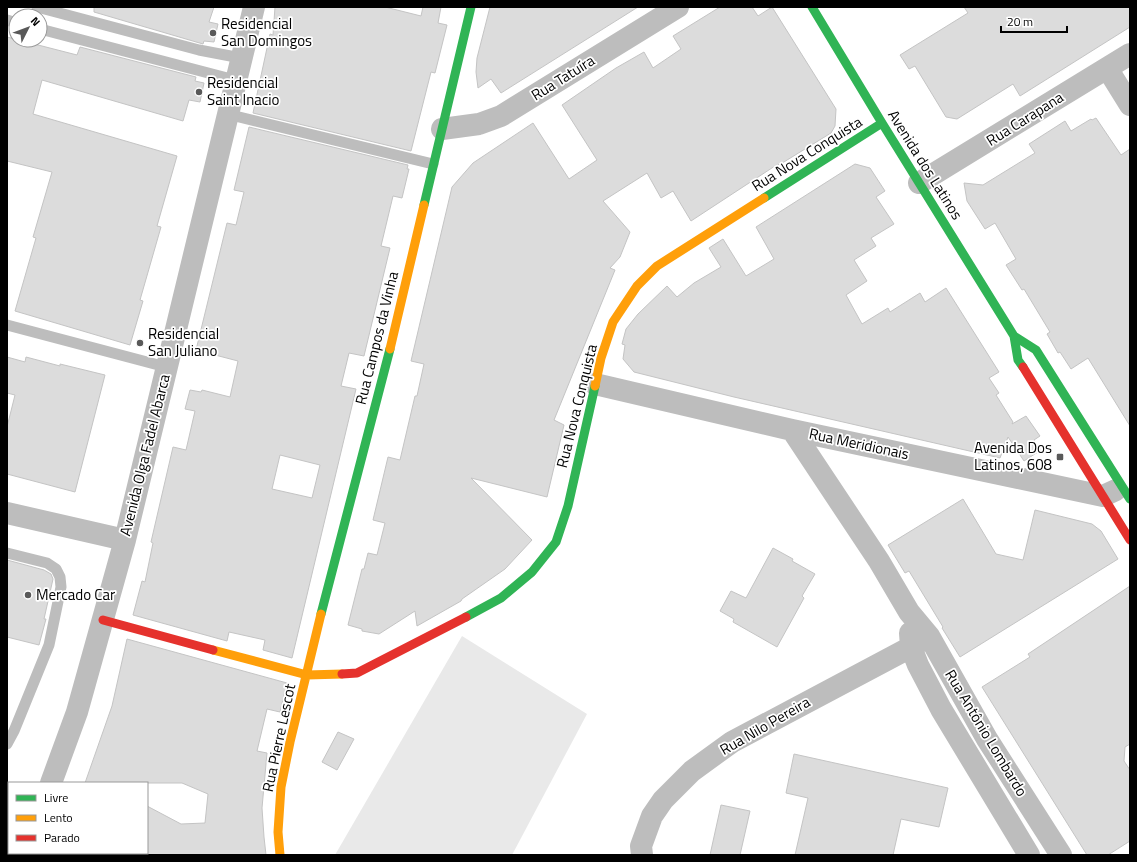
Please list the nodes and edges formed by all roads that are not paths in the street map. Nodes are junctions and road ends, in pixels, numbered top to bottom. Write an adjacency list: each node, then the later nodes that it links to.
1 (37, 7): 8 (lane)
2 (254, 7): 8 (street, Avenida Olga Fadel Abarca)
3 (471, 7): 14 (street, Rua Campos da Vinha)
4 (678, 7): 14 (street, Rua Tatuíra)
5 (813, 7): 13 (street, Avenida dos Latinos)
6 (48, 31): 10 (lane)
7 (1130, 54): 9 (street, Rua Carapana)
8 (241, 58): 10 (street, Avenida Olga Fadel Abarca)
9 (1107, 68): 11 (street); 16 (street, Rua Carapana)
10 (235, 80): 12 (street, Avenida Olga Fadel Abarca)
11 (1130, 106)
12 (227, 114): 15 (lane); 19 (street, Avenida Olga Fadel Abarca)
13 (882, 122): 16 (street, Avenida dos Latinos); 20 (street, Rua Nova Conquista)
14 (442, 129): 15 (street, Rua Campos da Vinha)
15 (433, 164): 30 (street, Rua Campos da Vinha)
16 (919, 183): 18 (street, Avenida dos Latinos)
17 (7, 325): 19 (lane)
18 (1014, 336): 22 (street, Avenida dos Latinos); 23 (street, Avenida dos Latinos)
19 (166, 367): 25 (street, Avenida Olga Fadel Abarca)
20 (595, 384): 21 (street, Rua Meridionais); 30 (street, Rua Nova Conquista)
21 (792, 430): 23 (street, Rua Meridionais); 29 (street, Rua Antônio Lombardo)
22 (1126, 493): 23 (street)
23 (1103, 496): 26 (street, Avenida dos Latinos)
24 (7, 513): 25 (street)
25 (125, 540): 28 (street, Avenida Olga Fadel Abarca)
26 (1130, 540)
27 (7, 553): 32 (lane)
28 (102, 620): 30 (street, Rua Nova Conquista); 34 (street, Avenida Olga Fadel Abarca)
29 (920, 641): 31 (street, Rua Antônio Lombardo); 33 (street, Rua Antônio Lombardo); 37 (street, Rua Nilo Pereira)
30 (308, 675): 36 (street, Rua Pierre Lescot)
31 (987, 739): 33 (street); 35 (street, Rua Antônio Lombardo)
32 (7, 744)
33 (967, 753): 38 (street, Rua Antônio Lombardo)
34 (51, 782)
35 (1058, 849): 39 (street)
36 (280, 855)
37 (642, 855)
38 (1029, 855)
39 (1036, 855)

